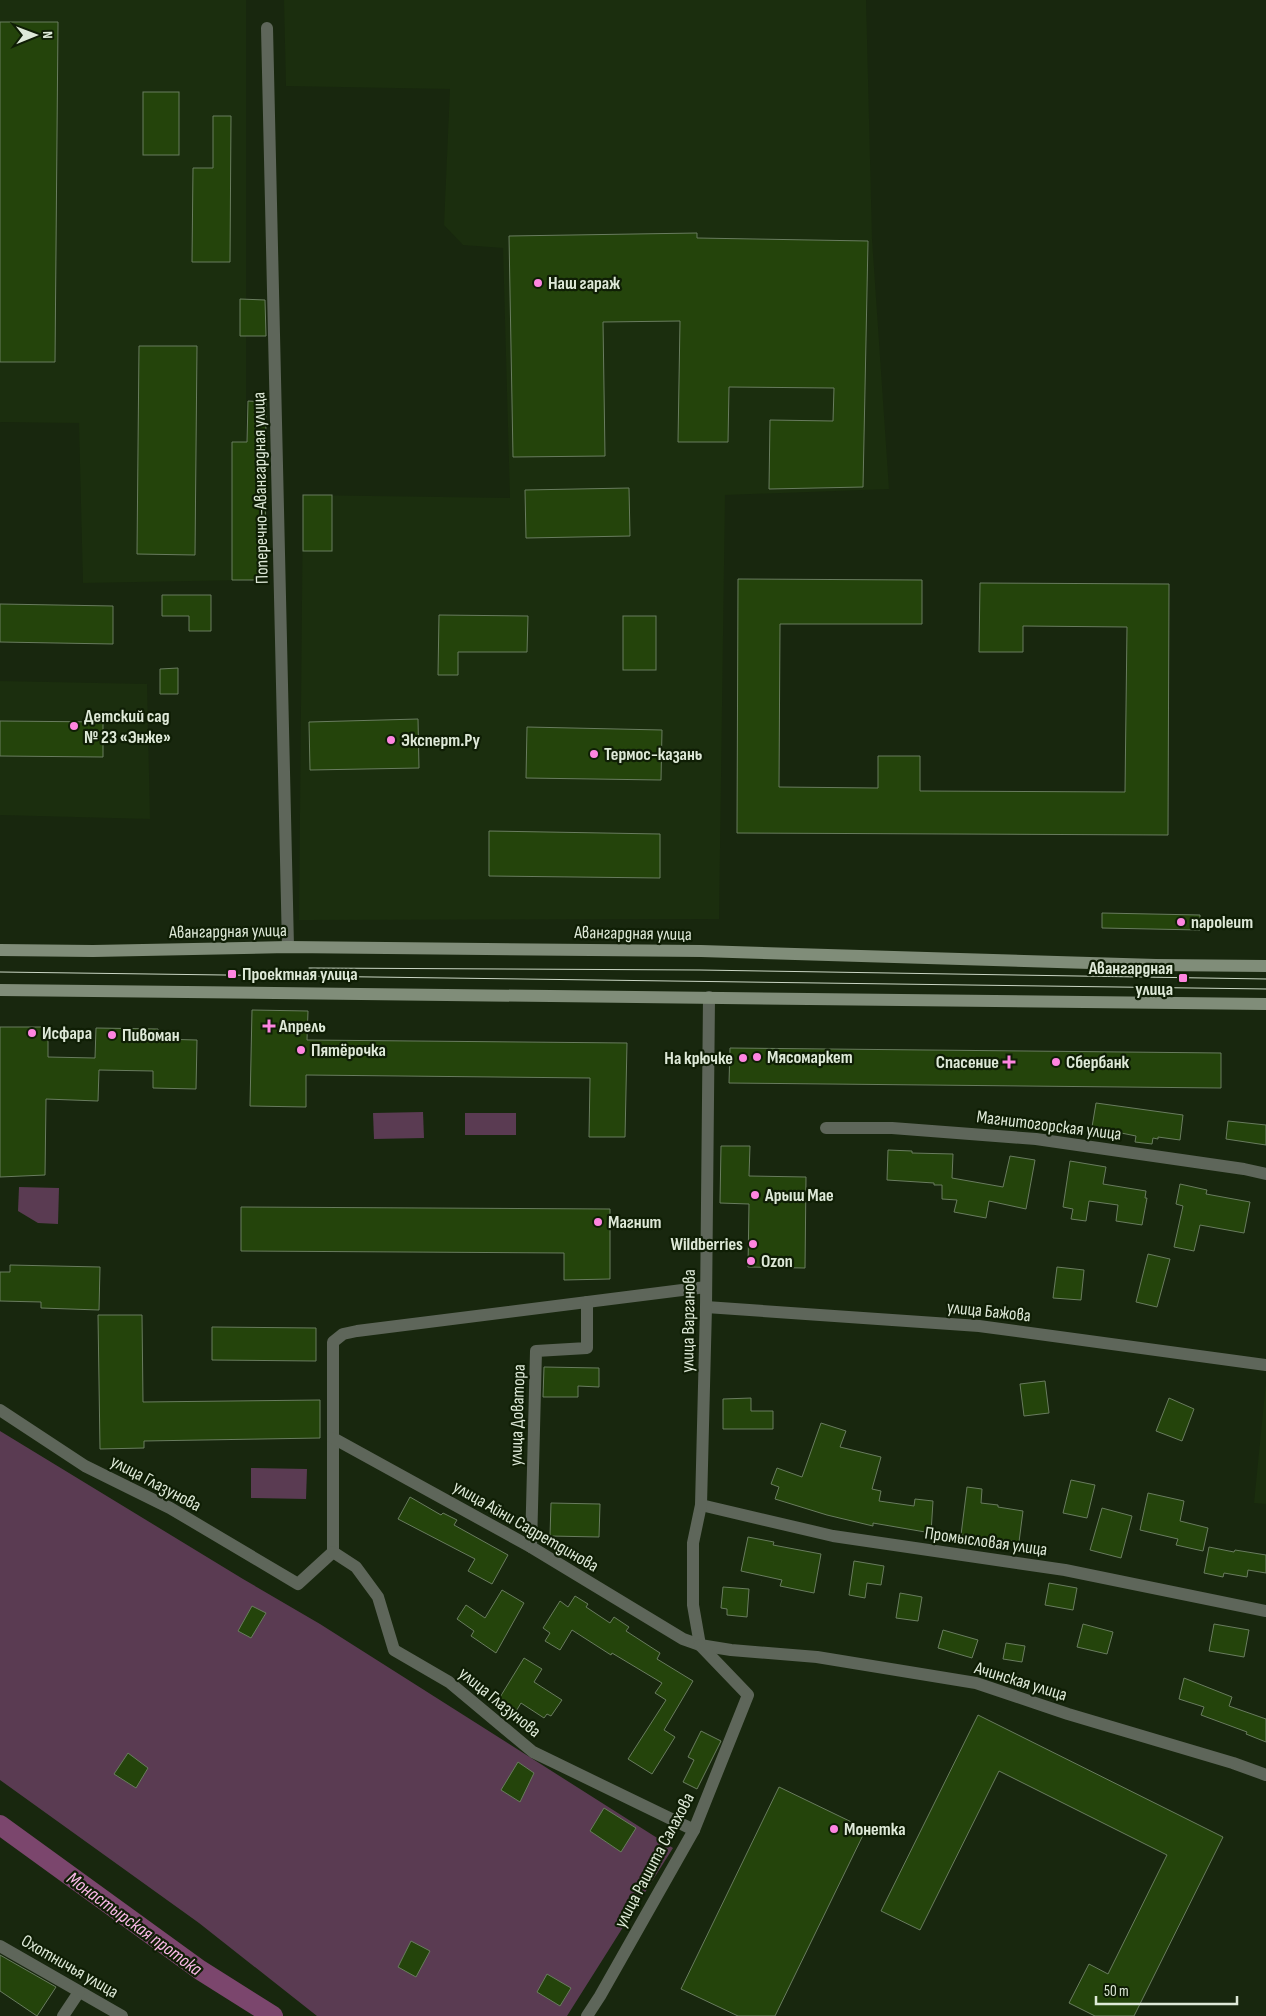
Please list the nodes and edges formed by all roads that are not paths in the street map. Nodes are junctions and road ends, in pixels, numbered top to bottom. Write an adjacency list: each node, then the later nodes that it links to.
1 (267, 28): 2 (street, Поперечно-Авангардная улица)
2 (288, 947): 3 (main road, Авангардная улица); 4 (main road, Авангардная улица)
3 (0, 950)
4 (1266, 966)
5 (0, 990): 6 (main road)
6 (709, 997): 7 (main road); 10 (street, улица Варганова)
7 (1266, 1004)
8 (826, 1128): 9 (street, Магнитогорская улица)
9 (1266, 1174)
10 (706, 1287): 11 (street); 12 (street, улица Варганова)
11 (587, 1302): 15 (street); 17 (street, улица Доватора)
12 (706, 1308): 13 (street, улица Бажова); 16 (street, улица Варганова)
13 (1266, 1365)
14 (0, 1410): 18 (street, улица Глазунова)
15 (333, 1438): 17 (street, улица Айни Садретдинова); 18 (street)
16 (701, 1505): 19 (street, Промысловая улица); 20 (street, улица Варганова)
17 (531, 1547): 20 (street, улица Айни Садретдинова)
18 (333, 1552): 22 (street, улица Глазунова)
19 (1266, 1611)
20 (700, 1645): 21 (street, Ачинская улица); 22 (street, улица Рашита Салахова)
21 (1266, 1775)
22 (694, 1830): 27 (street, улица Рашита Салахова)
23 (0, 1946): 24 (street, Охотничья улица)
24 (79, 1992): 25 (street); 26 (street, Охотничья улица)
25 (63, 2016)
26 (122, 2016)
27 (587, 2016)

